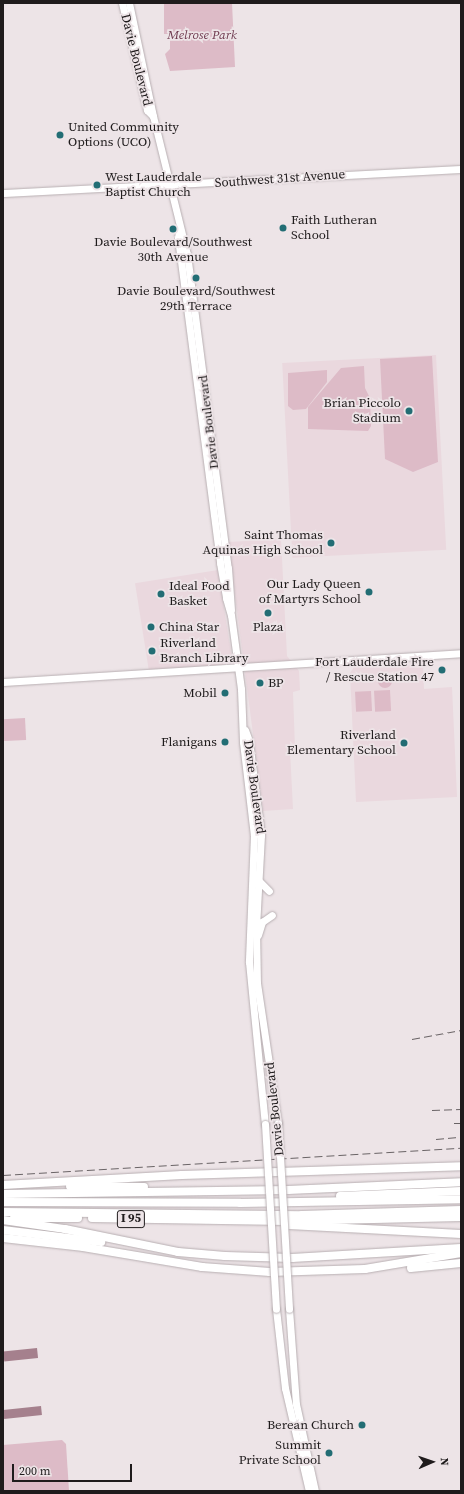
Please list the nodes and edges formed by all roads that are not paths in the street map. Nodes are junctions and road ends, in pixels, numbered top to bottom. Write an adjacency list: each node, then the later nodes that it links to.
1 (122, 3): 3 (main road, Davie Boulevard)
2 (129, 3): 3 (main road, Davie Boulevard)
3 (152, 116): 5 (main road, Davie Boulevard)
4 (461, 169): 5 (main road, Southwest 31st Avenue)
5 (170, 185): 6 (main road, Southwest 31st Avenue); 7 (main road, Davie Boulevard)
6 (3, 193)
7 (179, 231): 8 (main road, Davie Boulevard); 9 (main road, Davie Boulevard)
8 (183, 265): 9 (main road); 10 (main road, Davie Boulevard)
9 (193, 290): 11 (main road, Davie Boulevard)
10 (200, 396): 11 (main road); 12 (main road, Davie Boulevard)
11 (209, 416): 13 (main road, Davie Boulevard)
12 (218, 544): 13 (main road); 14 (main road, Davie Boulevard)
13 (228, 563): 14 (main road, Davie Boulevard)
14 (231, 614): 16 (main road, Davie Boulevard)
15 (461, 653): 16 (main road)
16 (239, 665): 17 (main road); 18 (main road, Davie Boulevard)
17 (3, 682)
18 (244, 727): 19 (main road, Davie Boulevard); 21 (main road, Davie Boulevard)
19 (252, 810): 20 (main road, Davie Boulevard); 21 (main road)
20 (254, 830): 22 (main road); 30 (main road, Davie Boulevard, bridge)
21 (261, 835): 22 (main road, Davie Boulevard)
22 (261, 850): 23 (main road, Davie Boulevard)
23 (259, 881): 24 (main road); 26 (main road, Davie Boulevard)
24 (269, 891)
25 (272, 915): 26 (main road)
26 (256, 944): 32 (main road, Davie Boulevard, bridge)
27 (461, 1164): 29 (highway)
28 (461, 1182): 32 (highway)
29 (3, 1185): 31 (highway)
30 (269, 1189): 31 (highway); 32 (highway); 50 (main road, Davie Boulevard, bridge)
31 (193, 1190): 34 (highway)
32 (282, 1190): 51 (main road, Davie Boulevard, bridge)
33 (461, 1191): 36 (highway)
34 (3, 1194)
35 (461, 1199): 36 (highway, I 95)
36 (278, 1202): 37 (highway, I 95)
37 (3, 1203): 38 (highway)
38 (461, 1204)
39 (461, 1210): 40 (highway)
40 (3, 1212)
41 (461, 1217): 43 (highway, I 95)
42 (3, 1219): 43 (highway, I 95); 48 (highway)
43 (258, 1221): 45 (highway)
44 (3, 1230): 48 (highway)
45 (461, 1234)
46 (3, 1238): 53 (highway)
47 (461, 1248): 51 (highway)
48 (169, 1251): 50 (highway)
49 (461, 1253): 53 (highway)
50 (272, 1258): 51 (highway); 54 (main road, Davie Boulevard, bridge)
51 (286, 1258): 55 (main road, Davie Boulevard, bridge)
52 (461, 1263): 53 (highway)
53 (321, 1272)
54 (309, 1491)
55 (315, 1491)

